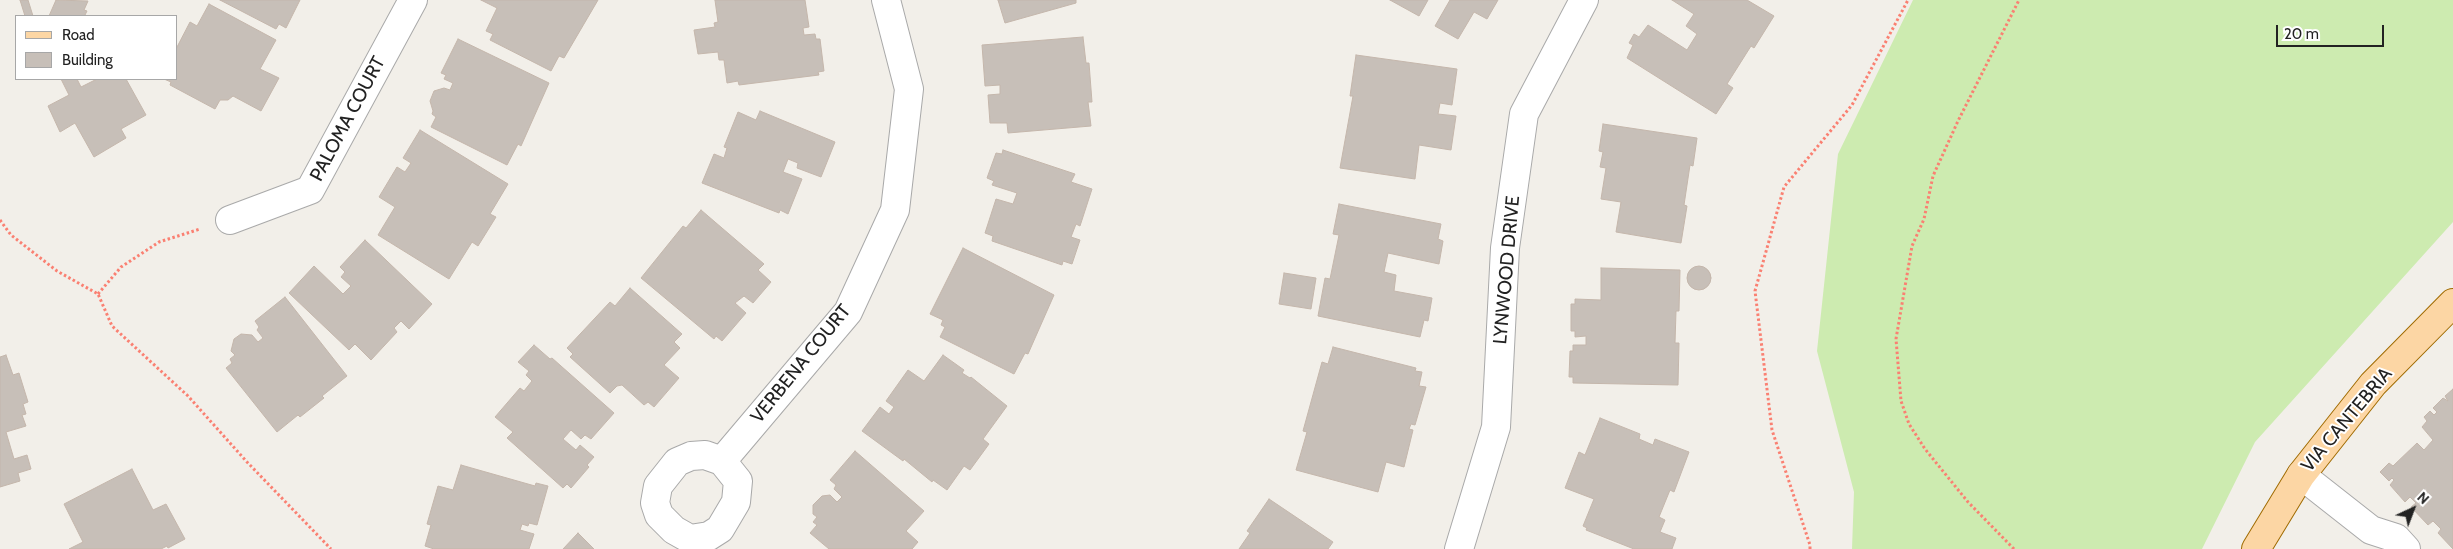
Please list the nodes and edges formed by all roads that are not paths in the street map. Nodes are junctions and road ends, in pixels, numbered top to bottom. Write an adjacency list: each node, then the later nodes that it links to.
1 (413, 0): 4 (street, PALOMA COURT)
2 (886, 0): 6 (street, VERBENA COURT)
3 (1584, 0): 9 (street, LYNWOOD DRIVE)
4 (230, 220)
5 (2453, 303): 7 (main road, VIA CANTEBRIA)
6 (722, 461)
7 (2301, 476): 8 (street); 10 (main road, VIA CANTEBRIA)
8 (2373, 540): 11 (street)
9 (1459, 549)
10 (2256, 549)
11 (2406, 549)

